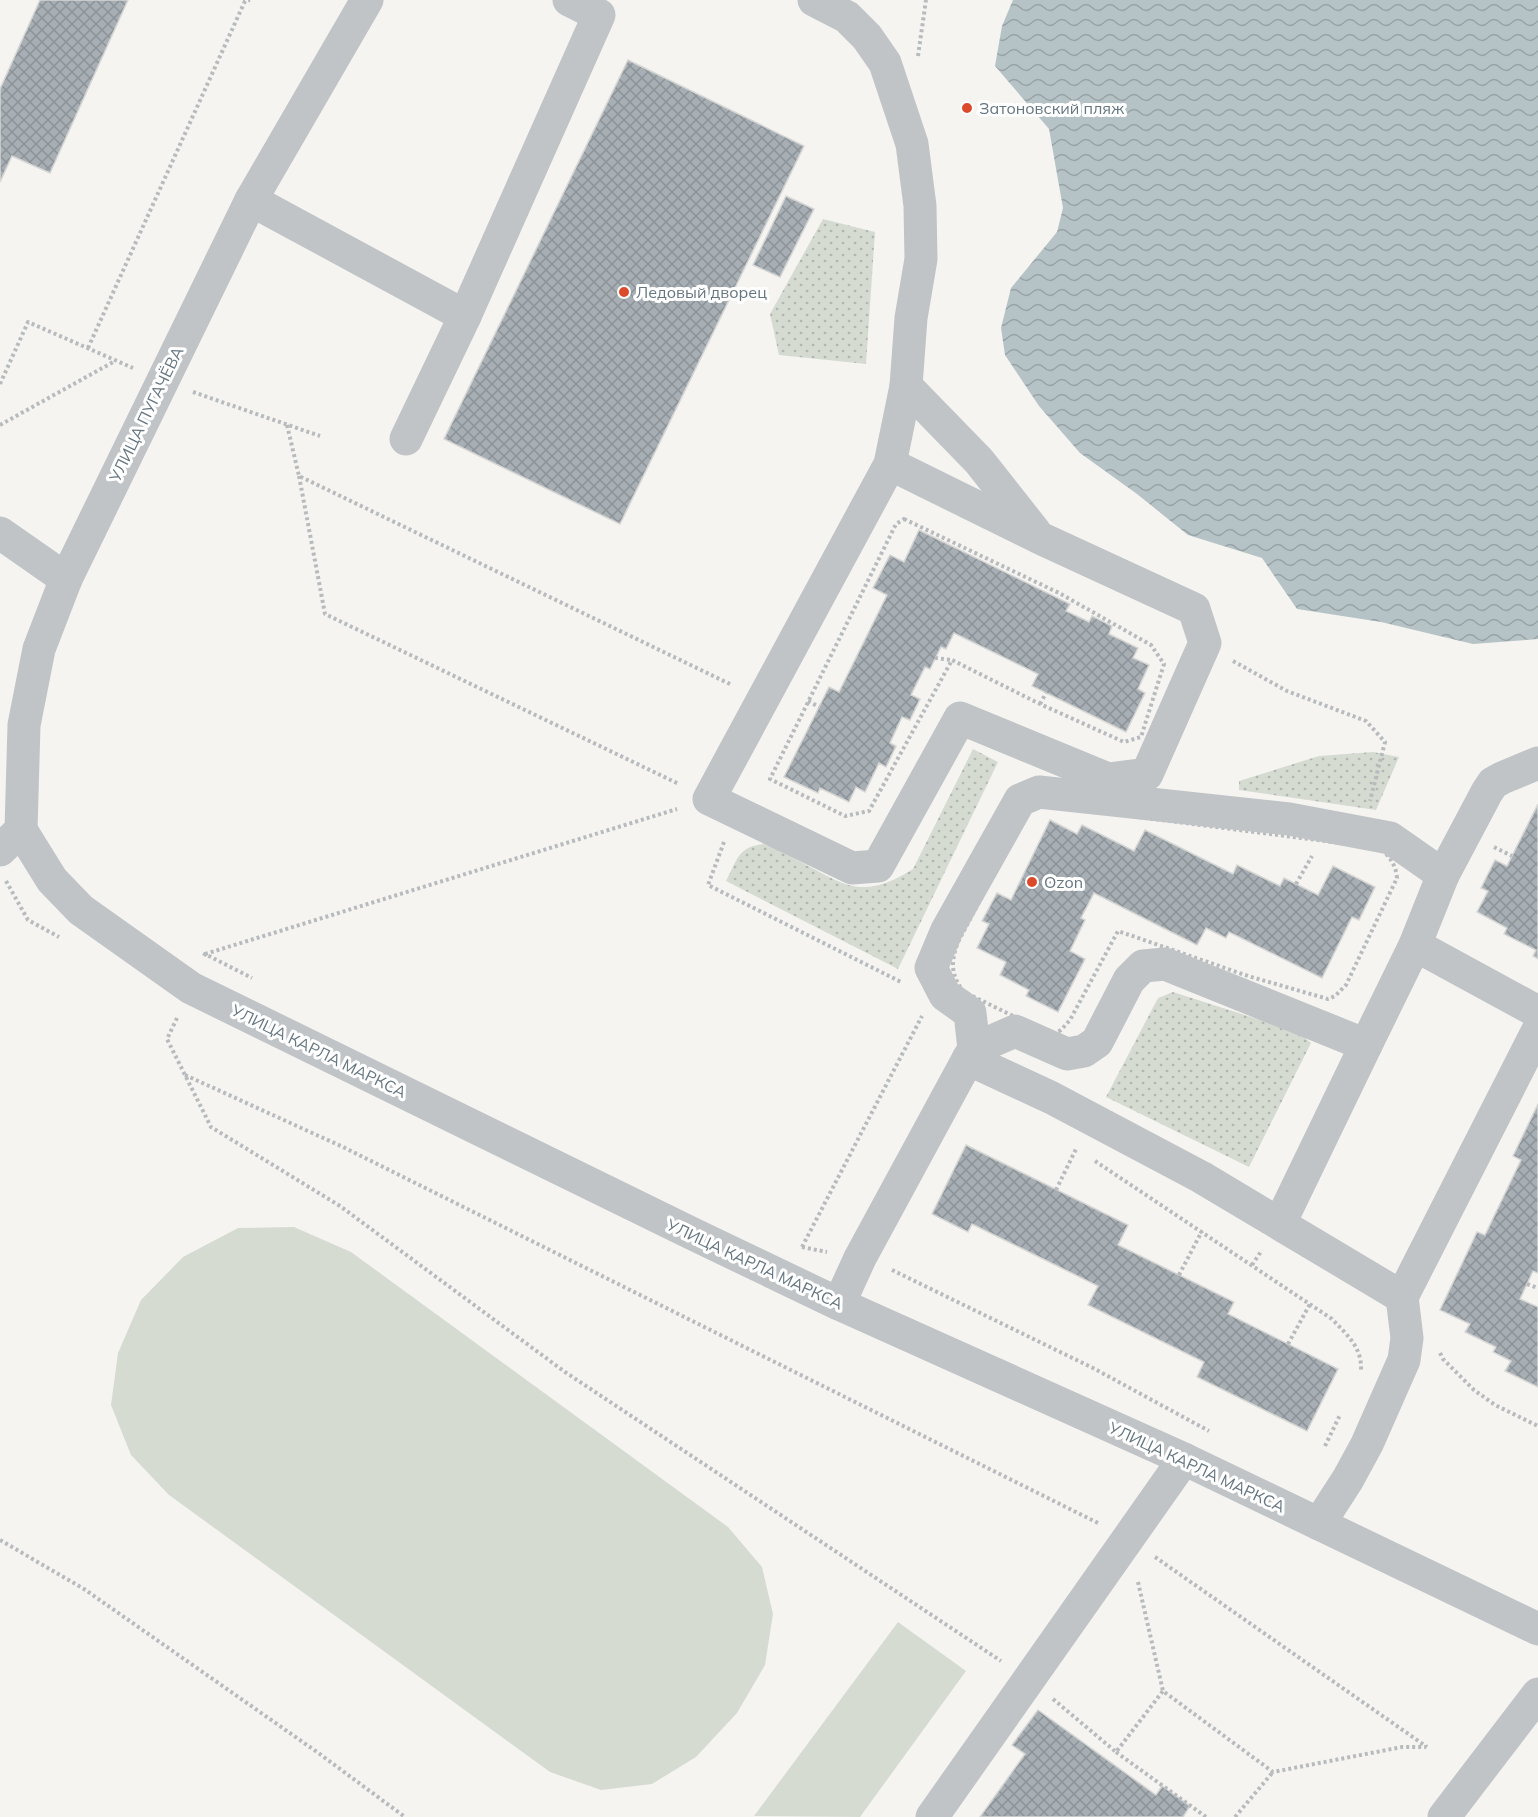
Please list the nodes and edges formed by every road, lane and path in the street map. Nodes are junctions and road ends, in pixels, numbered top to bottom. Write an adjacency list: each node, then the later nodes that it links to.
1 (250, 0): 7 (path)
2 (368, 0): 5 (street, УЛИЦА ПУГАЧЁВА)
3 (569, 0): 6 (street)
4 (814, 0): 9 (street)
5 (251, 200): 6 (street); 17 (street, УЛИЦА ПУГАЧЁВА)
6 (465, 316): 12 (street)
7 (88, 348)
8 (116, 361): 10 (path)
9 (906, 386): 13 (street); 16 (street)
10 (0, 424)
11 (287, 425): 14 (path)
12 (406, 439)
13 (890, 464): 16 (street); 22 (street)
14 (299, 476): 22 (path); 27 (path)
15 (0, 533): 17 (street)
16 (1040, 538): 18 (street)
17 (66, 579): 29 (street, УЛИЦА ПУГАЧЁВА)
18 (1205, 643): 27 (street); 28 (path)
19 (935, 658): 20 (path)
20 (952, 660): 23 (path); 24 (path)
21 (1046, 693): 24 (path)
22 (762, 699): 27 (street)
23 (808, 701): 24 (path); 25 (path)
24 (1040, 704)
25 (819, 707)
26 (1538, 763): 33 (street)
27 (709, 799): 36 (path); 37 (path)
28 (1360, 839): 30 (path); 30 (path); 33 (street); 43 (street)
29 (10, 840): 38 (street, УЛИЦА КАРЛА МАРКСА)
30 (1319, 841): 34 (path)
31 (1492, 846): 32 (path)
32 (1512, 856)
33 (1443, 875): 35 (street)
34 (1296, 884)
35 (1415, 945): 40 (street); 42 (street)
36 (195, 949)
37 (907, 985)
38 (191, 988): 44 (path); 55 (street, УЛИЦА КАРЛА МАРКСА)
39 (924, 1011): 50 (path)
40 (1538, 1012)
41 (1538, 1030): 54 (street)
42 (1366, 1045): 43 (street); 48 (street)
43 (971, 1054): 48 (street); 55 (street)
44 (185, 1075): 65 (path); 68 (path)
45 (1065, 1144): 46 (path)
46 (1076, 1149): 47 (path); 49 (path)
47 (1056, 1190)
48 (1280, 1223): 54 (street)
49 (1202, 1231): 51 (path); 56 (path)
50 (802, 1247)
51 (1179, 1275)
52 (1527, 1284): 53 (path)
53 (1538, 1288)
54 (1402, 1297): 64 (street)
55 (839, 1304): 63 (street, УЛИЦА КАРЛА МАРКСА)
56 (1310, 1304): 57 (path); 59 (path)
57 (1288, 1344)
58 (1438, 1349): 61 (path)
59 (1361, 1374)
60 (1341, 1413): 62 (path)
61 (1538, 1426)
62 (1322, 1452)
63 (1184, 1458): 64 (street, УЛИЦА КАРЛА МАРКСА); 65 (street)
64 (1319, 1524): 67 (street, УЛИЦА КАРЛА МАРКСА)
65 (1128, 1539): 68 (street); 69 (path); 72 (path)
66 (0, 1540): 73 (path)
67 (1538, 1629)
68 (1029, 1679): 71 (path); 74 (street)
69 (1162, 1691): 71 (path); 72 (path)
70 (1538, 1694): 77 (street)
71 (1116, 1752): 75 (path)
72 (1273, 1772): 76 (path)
73 (405, 1817)
74 (932, 1817)
75 (1206, 1817)
76 (1235, 1817)
77 (1444, 1817)

